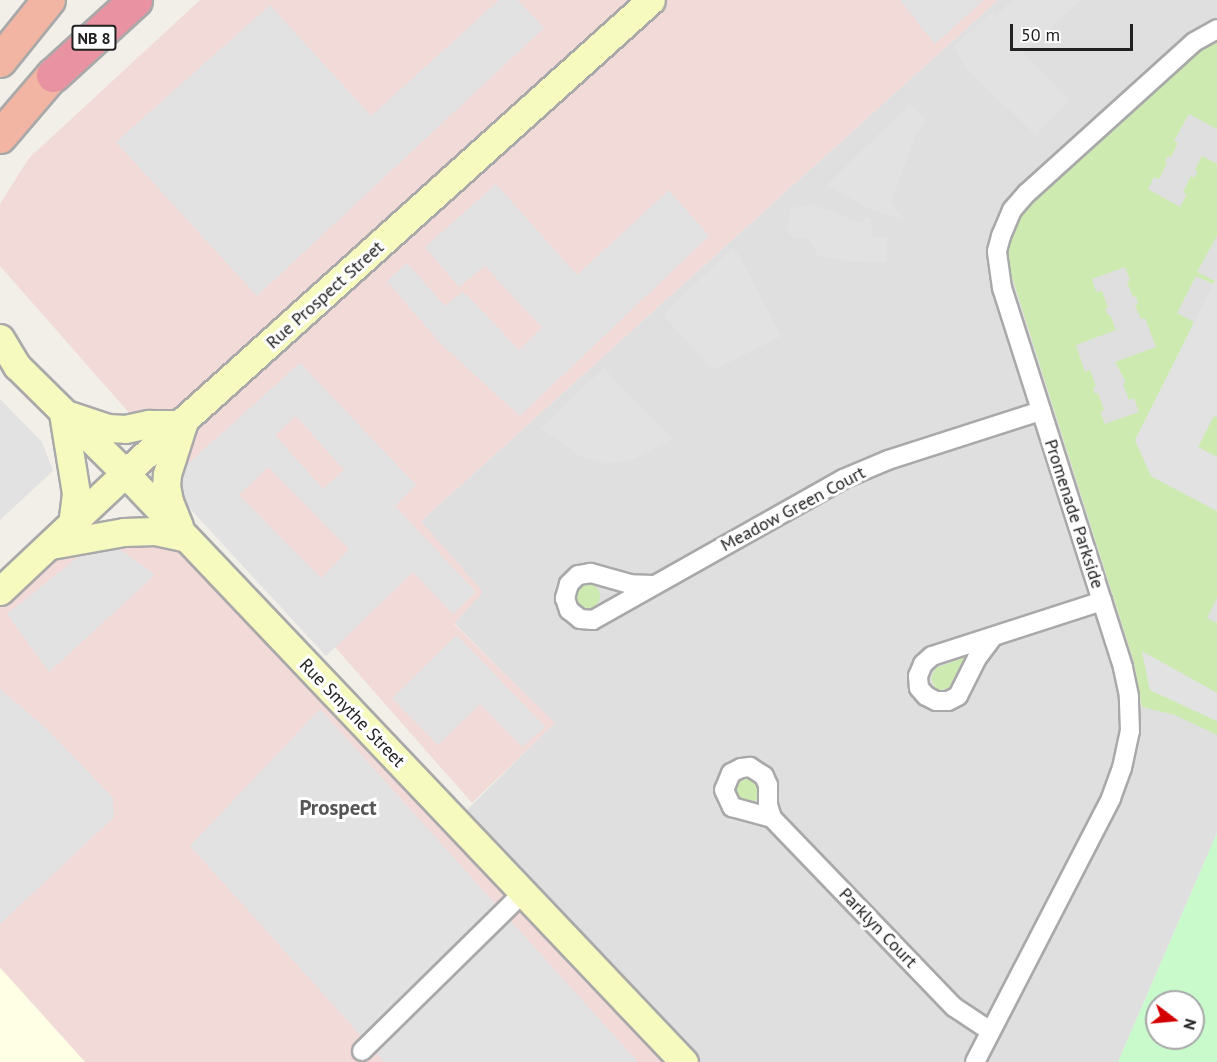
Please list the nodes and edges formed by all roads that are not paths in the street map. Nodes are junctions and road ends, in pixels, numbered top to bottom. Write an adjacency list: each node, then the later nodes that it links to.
1 (49, 0): 5 (highway)
2 (135, 0): 6 (highway, NB 8)
3 (651, 0): 12 (main road, Rue Prospect Street)
4 (1217, 29): 10 (street, Promenade Parkside)
5 (0, 60)
6 (53, 75): 7 (highway, NB 8)
7 (0, 137)
8 (0, 338): 9 (main road, Rue Smythe Street)
9 (9, 361): 11 (main road, Rue Smythe Street)
10 (1041, 411): 17 (street, Meadow Green Court); 19 (street, Promenade Parkside)
11 (63, 413): 12 (main road); 13 (main road, Rue Smythe Street); 14 (main road)
12 (183, 424): 13 (main road, Rue Prospect Street); 15 (main road)
13 (125, 473): 14 (main road, Rue Prospect Street); 15 (main road, Rue Smythe Street)
14 (72, 524): 16 (main road, Rue Prospect Street)
15 (184, 537): 16 (main road); 22 (main road, Rue Smythe Street)
16 (51, 545): 18 (main road, Rue Prospect Street)
17 (652, 585)
18 (0, 591)
19 (1102, 601): 20 (street); 23 (street, Promenade Parkside)
20 (992, 638)
21 (772, 818): 23 (street, Parklyn Court)
22 (524, 893): 24 (street); 25 (main road, Rue Smythe Street)
23 (990, 1031): 26 (street, Promenade Parkside)
24 (362, 1051)
25 (684, 1062)
26 (975, 1062)

